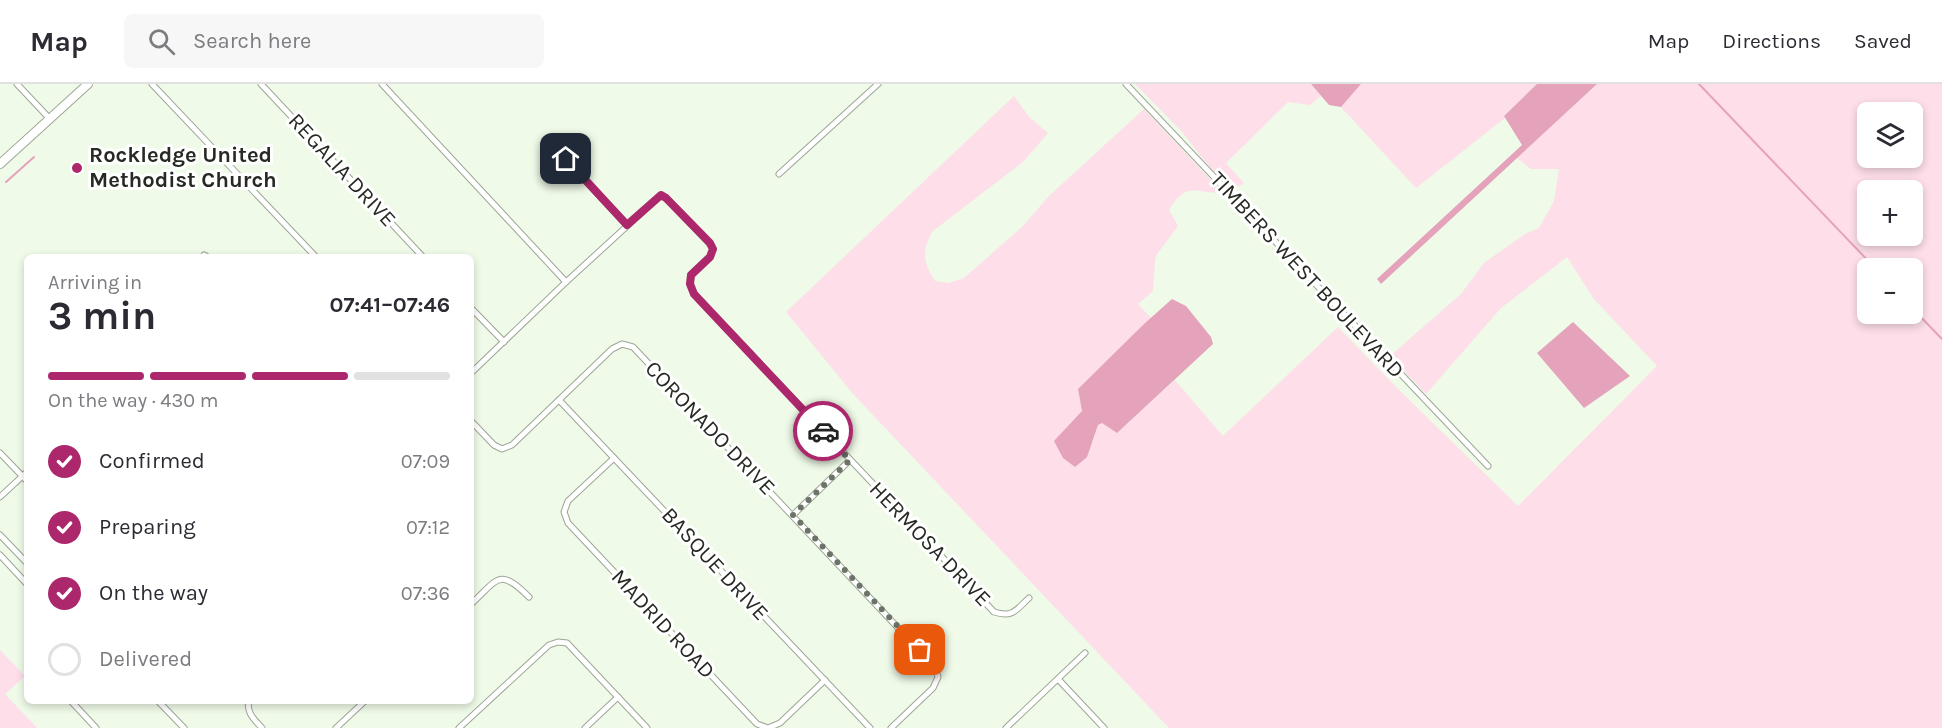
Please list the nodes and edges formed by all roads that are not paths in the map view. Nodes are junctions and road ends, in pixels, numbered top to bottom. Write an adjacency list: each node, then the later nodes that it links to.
1 (17, 84): 8 (street)
2 (88, 84): 8 (main road)
3 (152, 84): 13 (street)
4 (261, 84): 14 (street, REGALIA DRIVE)
5 (382, 84): 15 (street)
6 (878, 84): 11 (street)
7 (1126, 84): 24 (street, TIMBERS WEST BOULEVARD)
8 (50, 119): 10 (main road)
9 (550, 143): 12 (street)
10 (0, 164)
11 (779, 174)
12 (627, 225): 15 (street); 23 (street, HERMOSA DRIVE)
13 (313, 254)
14 (420, 254)
15 (566, 282): 17 (street)
16 (474, 311): 17 (street)
17 (504, 342): 18 (street)
18 (474, 370)
19 (559, 400): 20 (street); 22 (street, BASQUE DRIVE); 28 (street, CORONADO DRIVE)
20 (474, 424)
21 (0, 453): 25 (street)
22 (614, 458): 38 (street, BASQUE DRIVE); 38 (street, MADRID ROAD)
23 (850, 460): 28 (street); 34 (street, HERMOSA DRIVE)
24 (1488, 466)
25 (24, 476)
26 (24, 478): 27 (street)
27 (0, 497)
28 (793, 515): 52 (street, CORONADO DRIVE)
29 (0, 535): 31 (street)
30 (0, 555): 32 (street)
31 (24, 560)
32 (24, 581)
33 (529, 597): 35 (street)
34 (1029, 598)
35 (474, 601)
36 (1085, 653): 37 (street)
37 (1058, 679): 53 (street); 54 (street)
38 (825, 680): 51 (street, BASQUE DRIVE)
39 (618, 698): 48 (street); 49 (street); 50 (street)
40 (74, 704): 44 (street)
41 (161, 704): 45 (street)
42 (248, 704): 46 (street)
43 (362, 704): 47 (street)
44 (96, 728)
45 (184, 728)
46 (262, 728)
47 (336, 728)
48 (459, 728)
49 (585, 728)
50 (647, 728)
51 (870, 728)
52 (891, 728)
53 (1006, 728)
54 (1104, 728)

